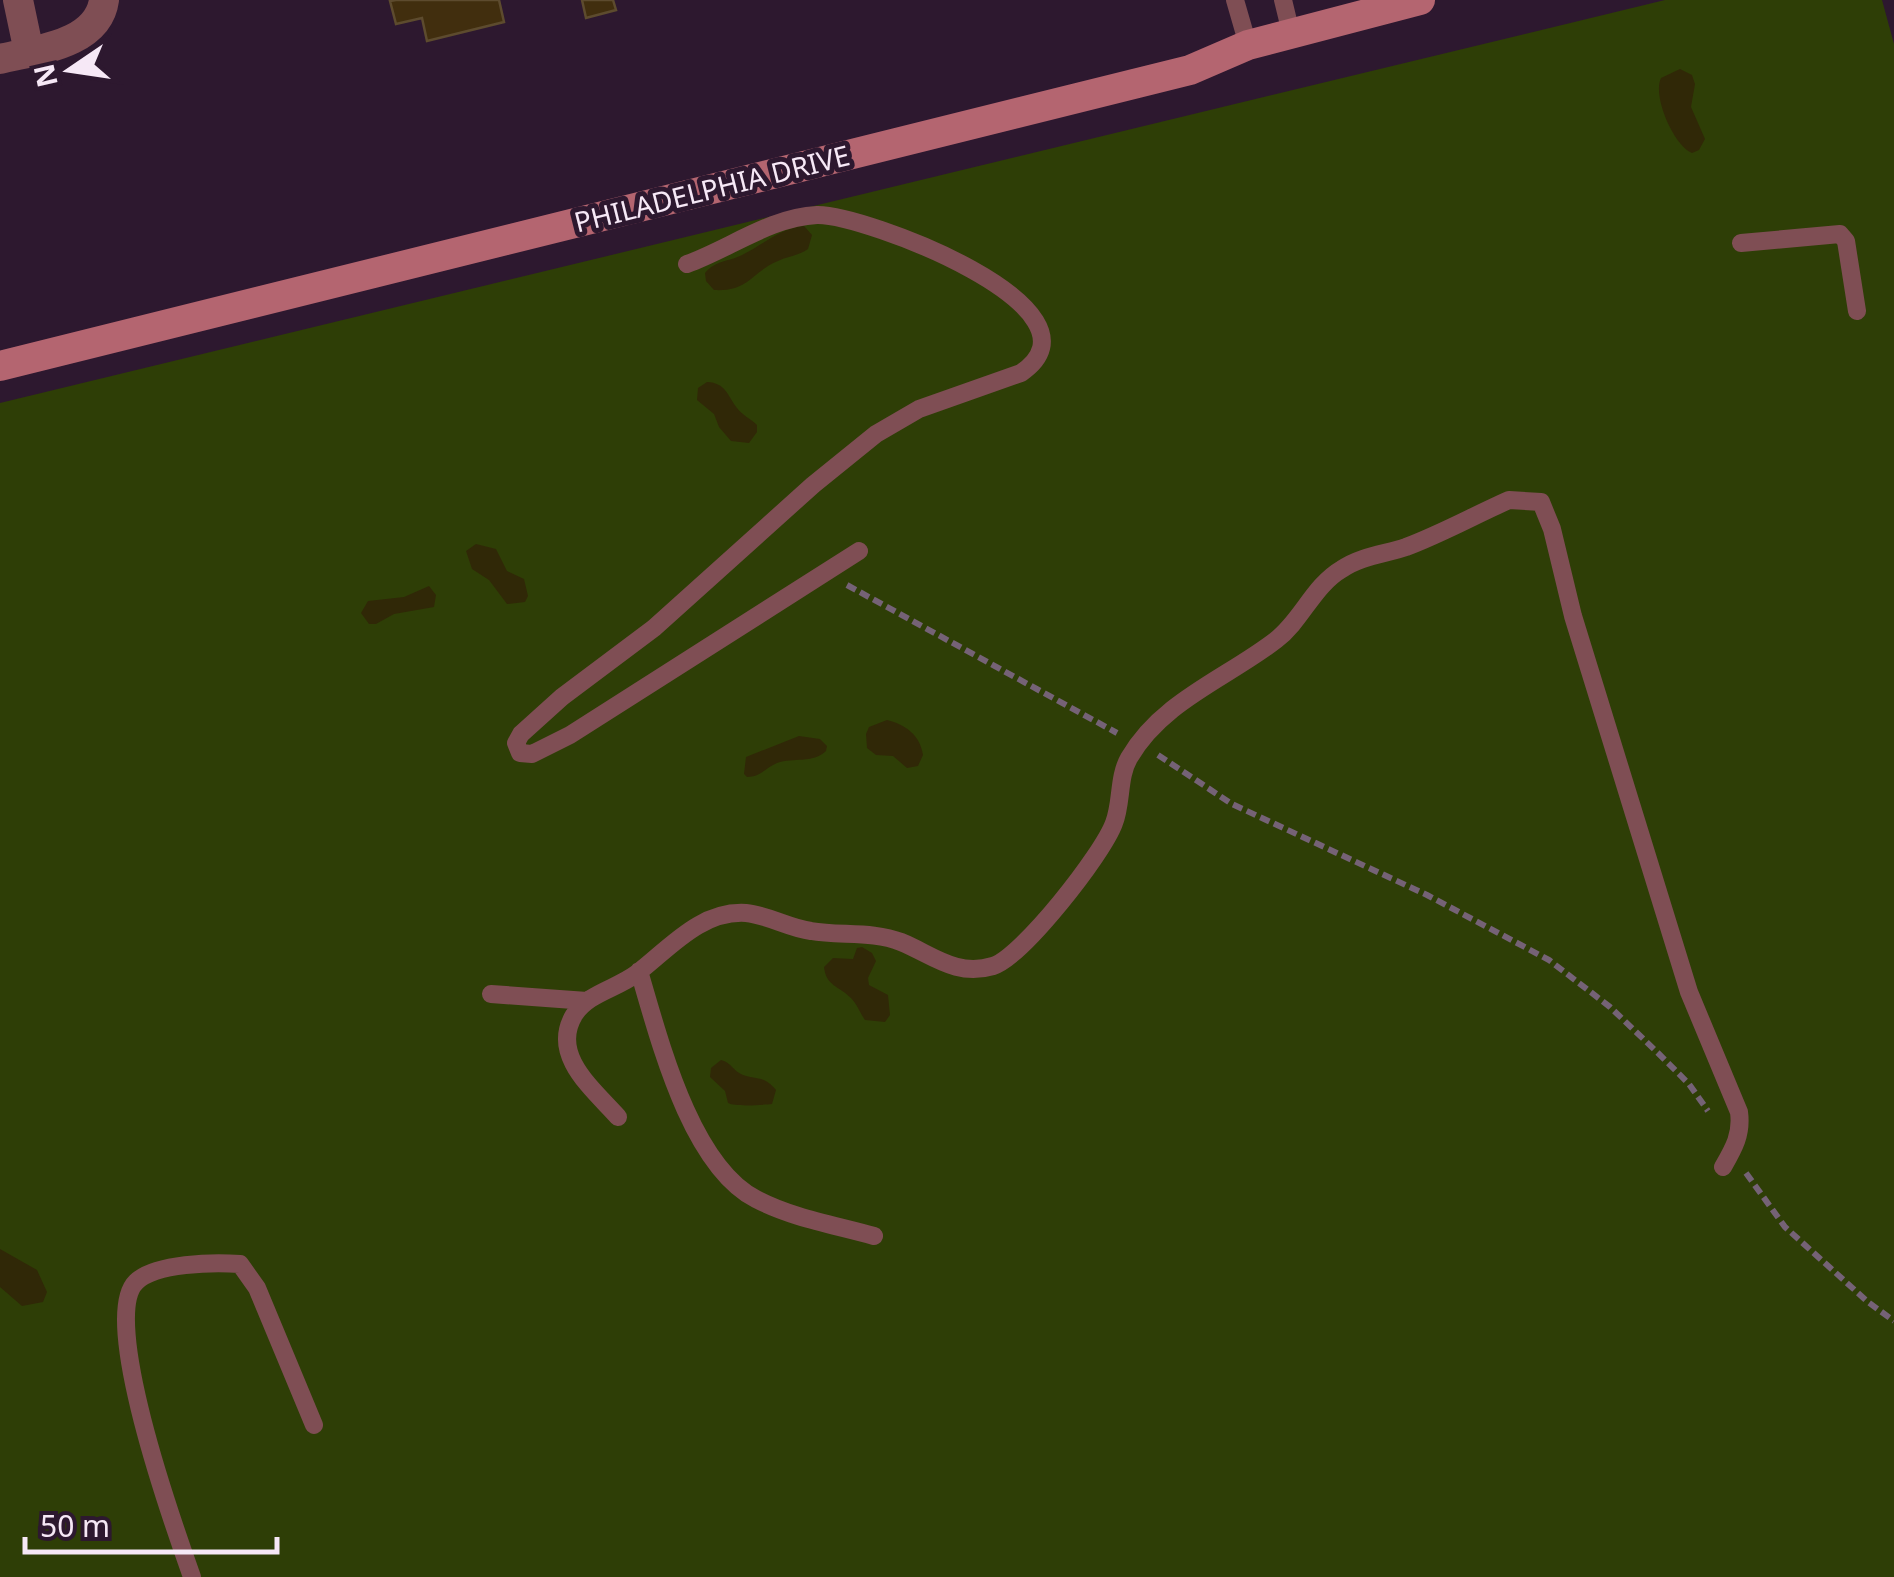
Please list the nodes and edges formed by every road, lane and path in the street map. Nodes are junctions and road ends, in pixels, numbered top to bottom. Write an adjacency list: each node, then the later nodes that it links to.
1 (18, 0): 8 (street)
2 (104, 0): 8 (street)
3 (1234, 0): 7 (lane)
4 (1283, 0): 6 (lane)
5 (1420, 0): 6 (main road, PHILADELPHIA DRIVE)
6 (1292, 33): 7 (main road, PHILADELPHIA DRIVE)
7 (1248, 45): 12 (main road, PHILADELPHIA DRIVE)
8 (14, 56)
9 (1741, 242): 11 (lane)
10 (687, 264): 13 (lane)
11 (1857, 311)
12 (0, 366)
13 (859, 551)
14 (846, 584): 15 (path)
15 (1126, 738)
16 (1142, 746): 21 (path)
17 (639, 972): 19 (lane); 22 (lane); 24 (lane)
18 (491, 994): 19 (lane)
19 (587, 1001): 20 (lane)
20 (618, 1117)
21 (1715, 1123)
22 (1724, 1167)
23 (1745, 1172): 25 (path)
24 (874, 1236)
25 (1894, 1321)
26 (314, 1424): 27 (lane)
27 (192, 1577)

